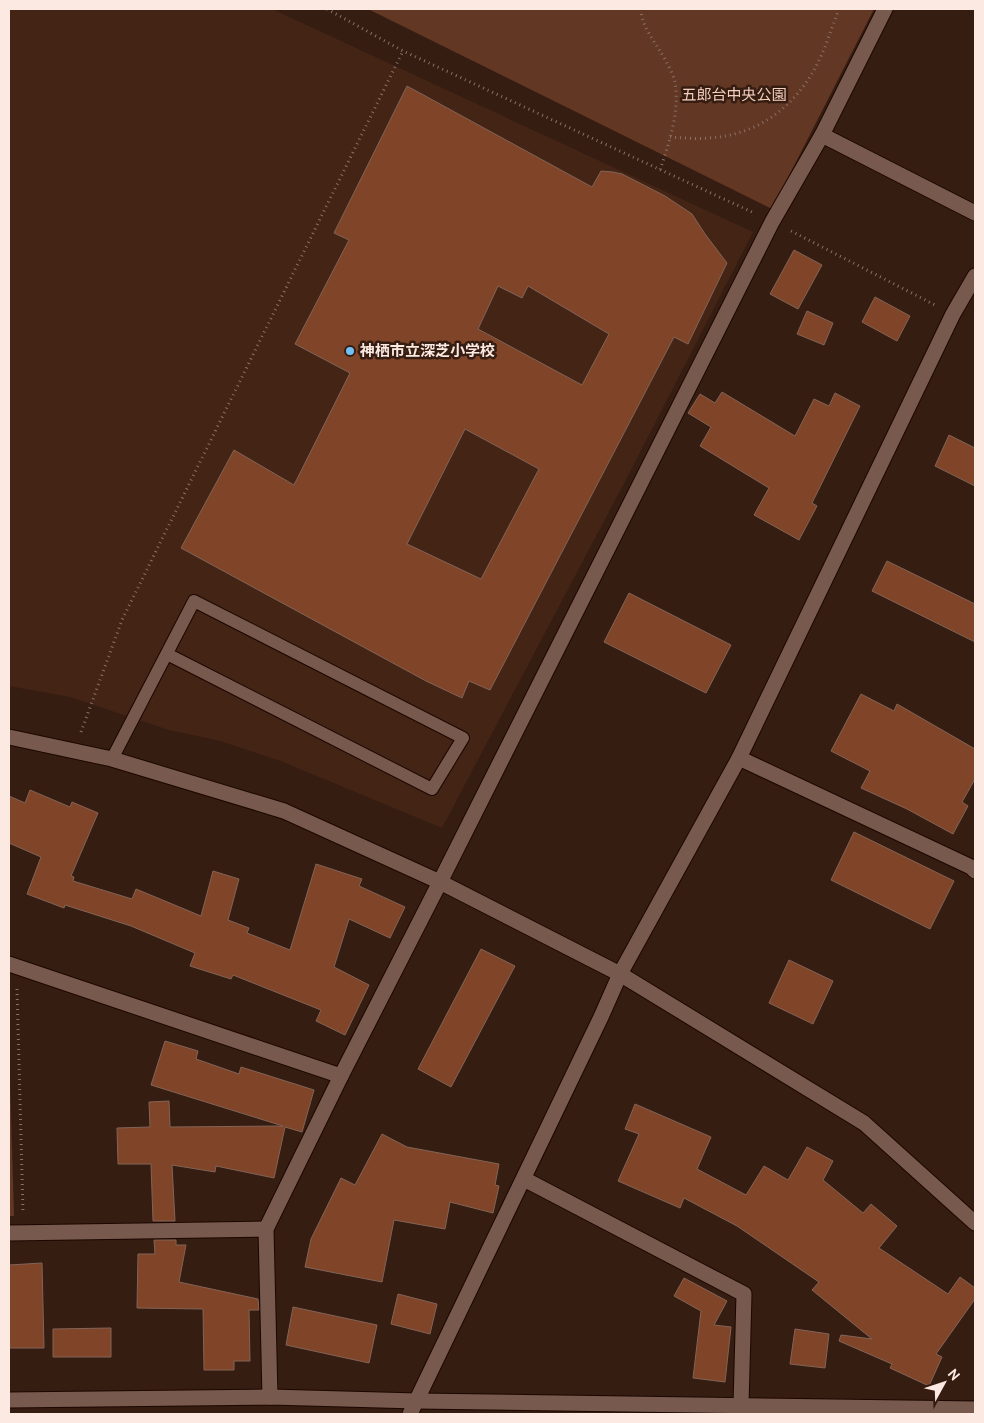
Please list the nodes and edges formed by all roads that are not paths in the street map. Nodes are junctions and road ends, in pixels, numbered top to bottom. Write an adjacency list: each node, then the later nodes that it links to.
1 (885, 9): 2 (street)
2 (822, 135): 3 (street); 10 (street)
3 (975, 213)
4 (975, 276): 7 (street)
5 (167, 654): 8 (lane)
6 (9, 737): 8 (street)
7 (739, 758): 9 (street); 12 (street)
8 (112, 759): 10 (street)
9 (974, 865)
10 (440, 882): 12 (street); 13 (street)
11 (13, 966): 13 (street)
12 (620, 974): 14 (street); 15 (street)
13 (341, 1076): 16 (street)
14 (524, 1179): 20 (street); 21 (street)
15 (975, 1222)
16 (266, 1229): 17 (street); 18 (street)
17 (16, 1233)
18 (270, 1397): 19 (street); 21 (street)
19 (9, 1400)
20 (741, 1405): 21 (street); 22 (street)
21 (414, 1408)
22 (975, 1409)

